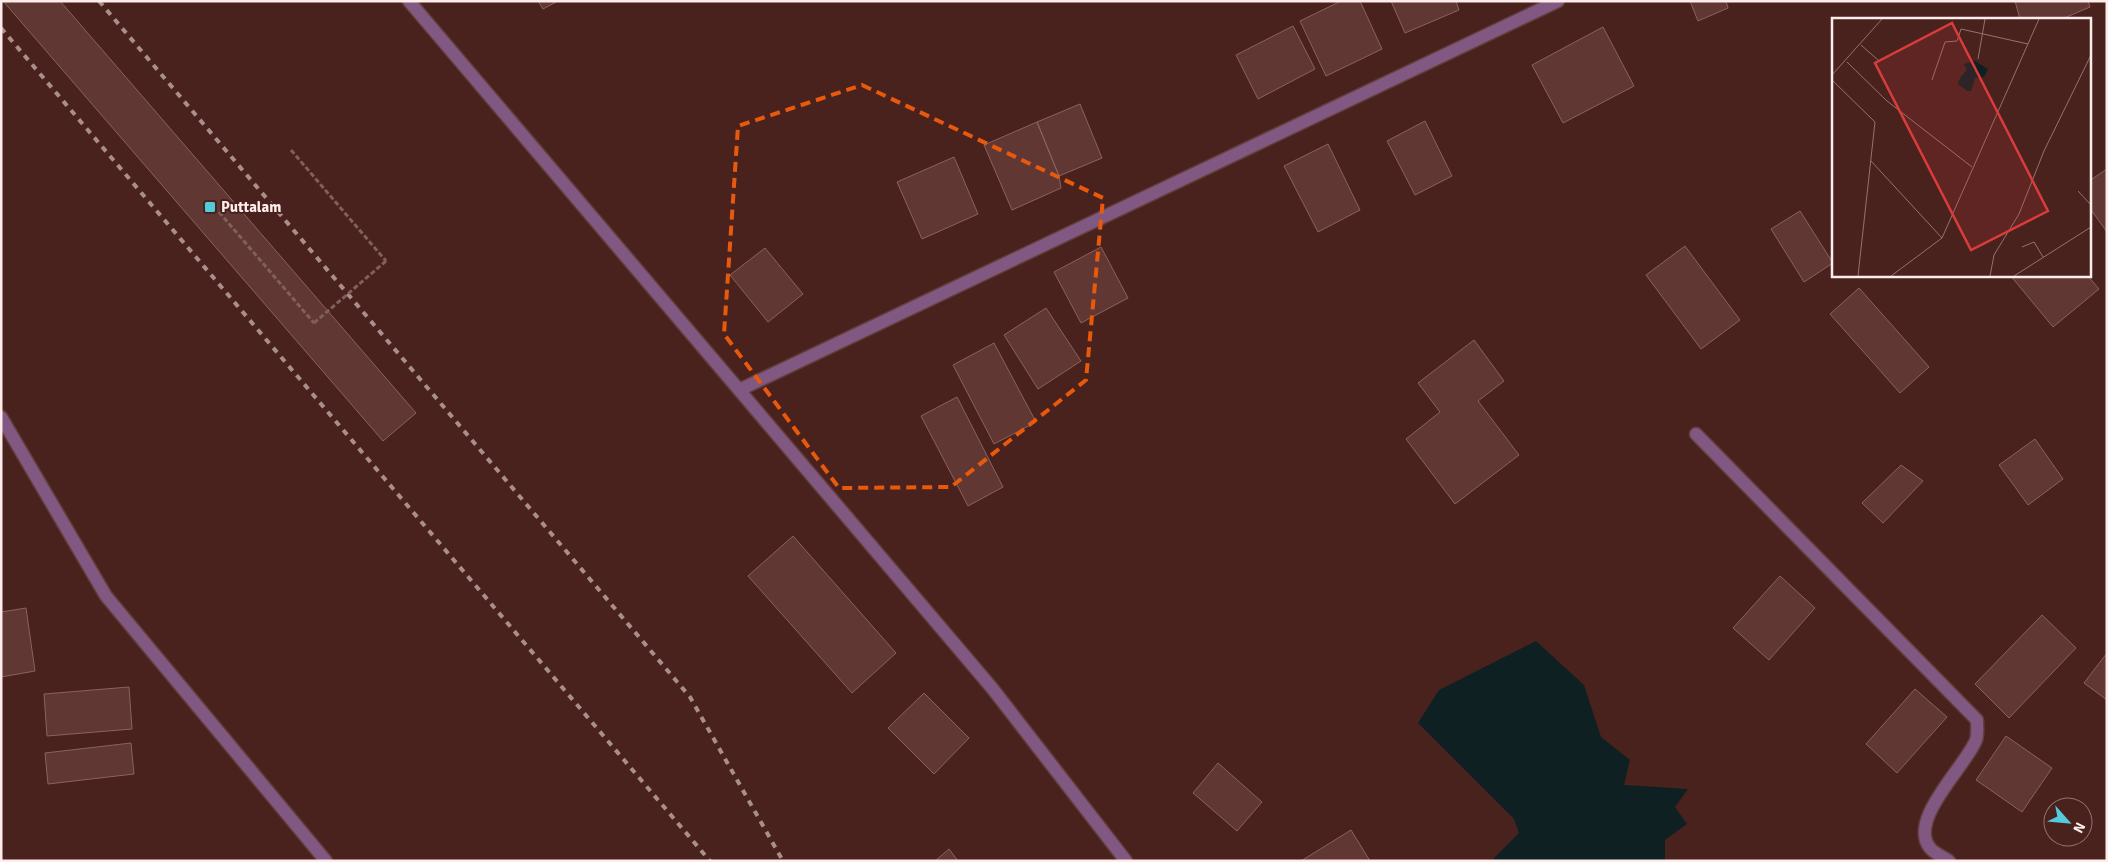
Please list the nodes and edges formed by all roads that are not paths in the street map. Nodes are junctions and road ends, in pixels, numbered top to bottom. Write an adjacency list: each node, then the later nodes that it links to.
1 (409, 1): 3 (street)
2 (1558, 1): 3 (street)
3 (739, 390): 7 (street)
4 (1, 417): 6 (street)
5 (1696, 434): 8 (street)
6 (326, 861)
7 (1126, 861)
8 (1949, 861)

